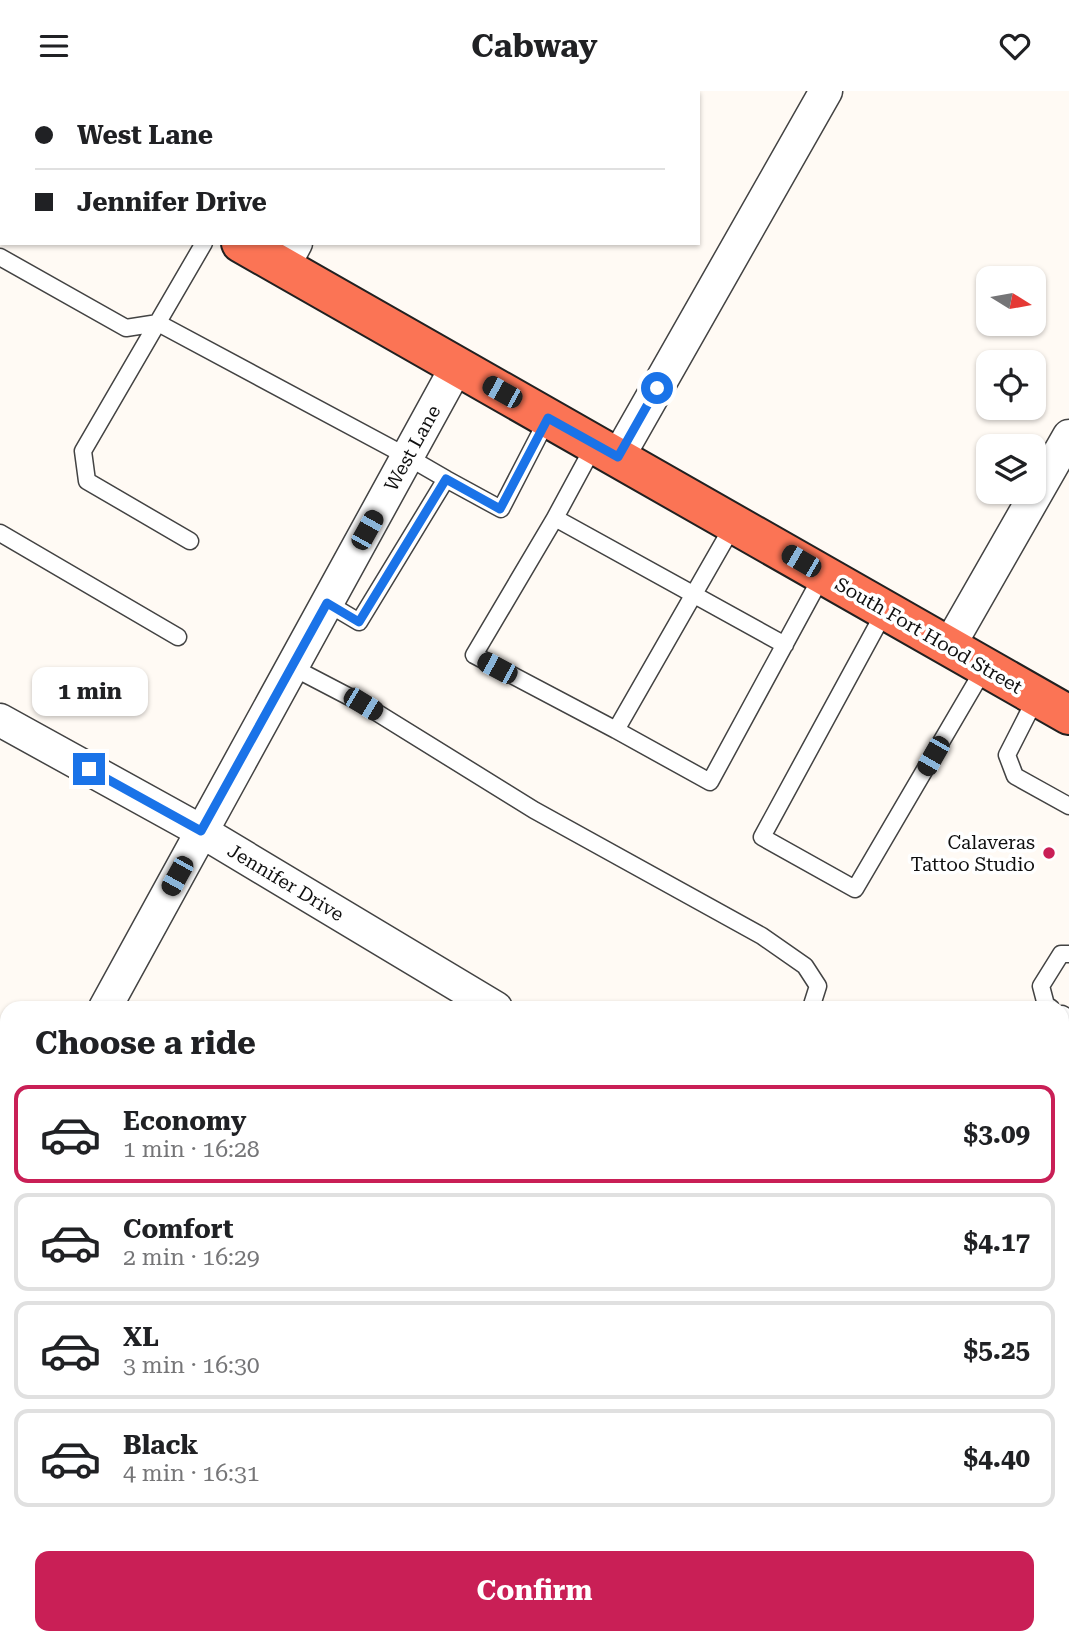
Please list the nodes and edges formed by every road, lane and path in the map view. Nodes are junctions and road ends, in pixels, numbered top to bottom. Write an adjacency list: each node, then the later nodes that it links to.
1 (826, 91): 10 (street)
2 (203, 245): 6 (lane)
3 (249, 245): 4 (highway, South Fort Hood Street)
4 (290, 255): 7 (highway, South Fort Hood Street)
5 (0, 257): 6 (lane)
6 (158, 323): 11 (lane); 16 (lane)
7 (457, 366): 8 (highway, South Fort Hood Street); 11 (street, West Lane)
8 (548, 418): 10 (highway, South Fort Hood Street); 12 (lane)
9 (1069, 436): 23 (street)
10 (606, 450): 13 (lane); 14 (highway, South Fort Hood Street)
11 (408, 457): 12 (lane); 19 (street, West Lane)
12 (446, 479): 19 (lane)
13 (555, 519): 18 (lane); 28 (lane)
14 (734, 523): 17 (highway, South Fort Hood Street); 18 (lane)
15 (0, 533): 21 (lane)
16 (190, 541)
17 (823, 574): 20 (highway, South Fort Hood Street); 22 (lane)
18 (693, 595): 22 (lane); 28 (lane)
19 (327, 603): 24 (street, West Lane)
20 (886, 610): 23 (highway, South Fort Hood Street); 25 (lane)
21 (178, 637)
22 (785, 645): 28 (lane)
23 (949, 646): 25 (highway, South Fort Hood Street)
24 (292, 667): 30 (street, West Lane); 34 (lane)
25 (985, 667): 26 (highway, South Fort Hood Street)
26 (1053, 705): 29 (lane)
27 (0, 720): 30 (street, Jennifer Drive)
28 (616, 730)
29 (1069, 806)
30 (201, 831): 32 (street, West Lane); 33 (street, Jennifer Drive)
31 (1069, 954): 35 (lane)
32 (109, 1001)
33 (484, 1001)
34 (813, 1001)
35 (1045, 1001)

